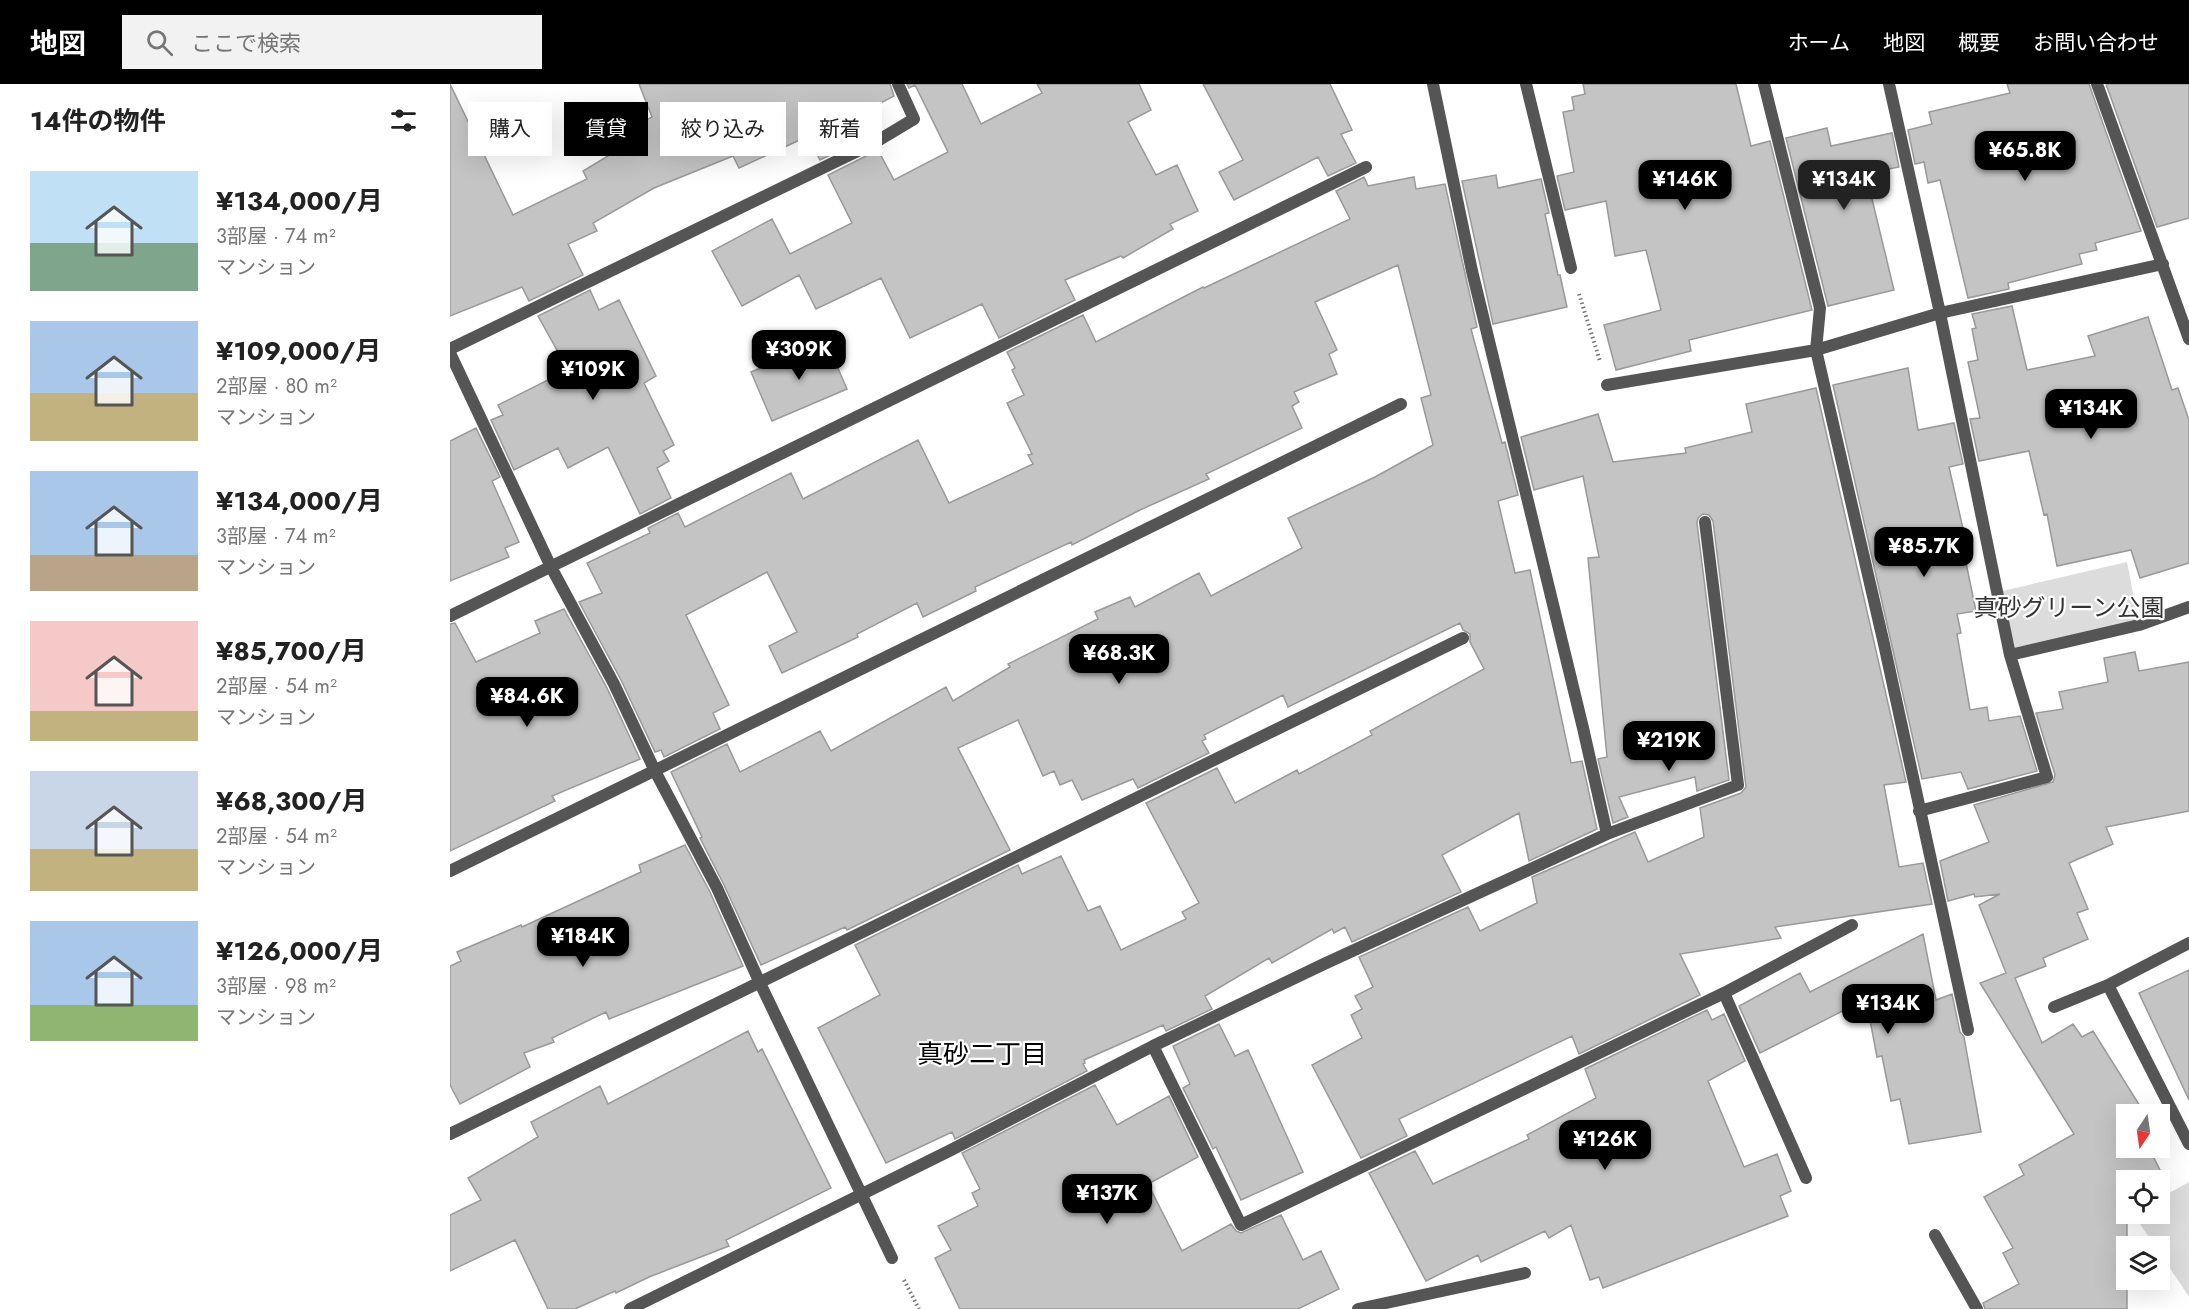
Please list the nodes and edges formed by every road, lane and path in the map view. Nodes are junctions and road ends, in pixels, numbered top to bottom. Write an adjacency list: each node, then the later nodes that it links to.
1 (898, 84): 13 (street)
2 (1432, 84): 24 (street)
3 (1526, 84): 9 (street)
4 (1764, 84): 12 (street)
5 (1889, 84): 10 (street)
6 (2097, 84): 8 (street)
7 (1366, 167): 17 (street)
8 (2163, 264): 10 (street); 11 (street)
9 (1571, 268): 14 (path)
10 (1940, 313): 12 (street); 21 (street)
11 (2189, 339)
12 (1816, 350): 14 (street); 23 (street)
13 (450, 351): 17 (street)
14 (1607, 385)
15 (1401, 404): 22 (street)
16 (1705, 522): 24 (street)
17 (551, 567): 19 (street); 22 (street)
18 (2189, 607): 21 (street)
19 (450, 616)
20 (1462, 638): 28 (street)
21 (2010, 655): 23 (street)
22 (655, 771): 25 (street); 28 (street)
23 (1919, 811): 32 (street)
24 (1606, 834): 33 (street)
25 (450, 871)
26 (1852, 925): 30 (street)
27 (2189, 943): 29 (street)
28 (759, 981): 34 (street); 37 (street)
29 (2108, 985): 31 (street); 35 (street)
30 (1724, 993): 33 (street); 36 (street)
31 (2054, 1007)
32 (1968, 1030)
33 (1153, 1046): 37 (street)
34 (450, 1134)
35 (2189, 1144)
36 (1806, 1178)
37 (861, 1195): 39 (street); 41 (street)
38 (1935, 1235): 43 (street)
39 (892, 1258)
40 (1525, 1273): 42 (street)
41 (630, 1309)
42 (1358, 1309)
43 (1977, 1309)

